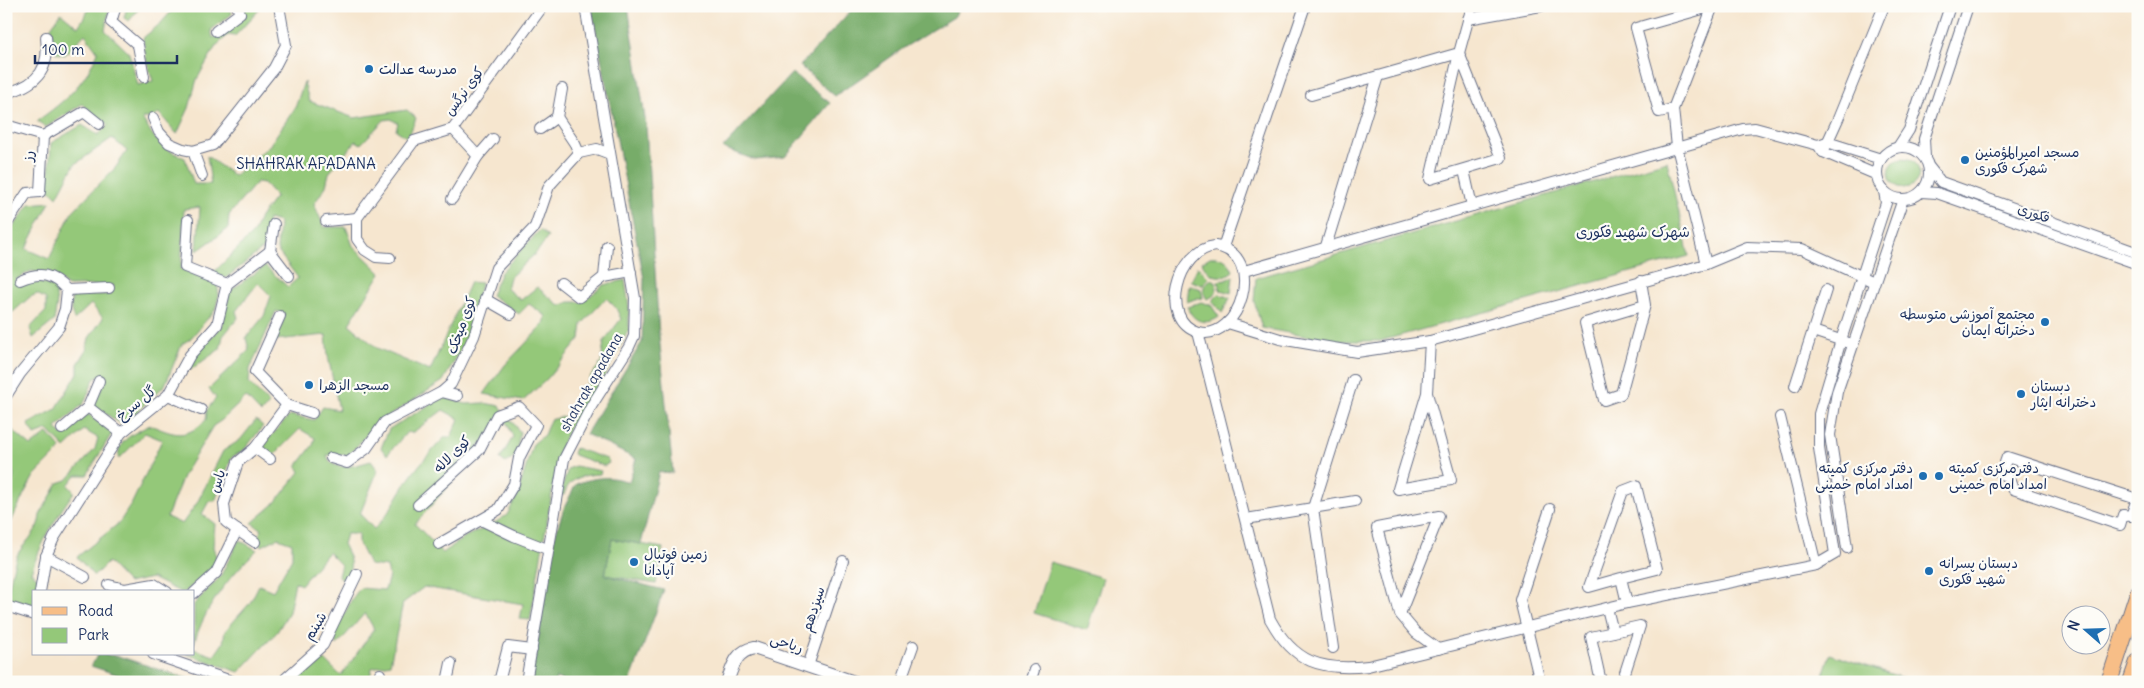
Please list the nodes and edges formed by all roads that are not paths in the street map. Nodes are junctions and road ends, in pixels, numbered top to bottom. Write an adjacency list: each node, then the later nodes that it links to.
1 (116, 6): 19 (street)
2 (237, 6): 13 (street)
3 (279, 6): 35 (street)
4 (585, 6): 37 (street, shahrak apadana)
5 (1305, 6): 56 (street)
6 (1472, 6): 12 (street)
7 (1541, 6): 12 (street)
8 (1884, 6): 32 (street)
9 (1950, 6): 15 (street)
10 (1968, 6): 16 (street)
11 (539, 7): 28 (street, کوی نرگس)
12 (1468, 19): 17 (street)
13 (216, 31)
14 (46, 38): 22 (street)
15 (1940, 38): 16 (street); 34 (street)
16 (1957, 43): 40 (street)
17 (1459, 53): 18 (street); 41 (street); 41 (street)
18 (1378, 76): 21 (street); 55 (street)
19 (144, 77)
20 (562, 89): 24 (street)
21 (1311, 95)
22 (6, 98)
23 (1673, 109): 23 (street); 33 (street)
24 (557, 117): 29 (street); 36 (street)
25 (153, 118): 35 (street)
26 (99, 124): 30 (street, رز)
27 (6, 125): 30 (street)
28 (453, 129): 38 (street); 49 (street, کوی نرگس)
29 (540, 129)
30 (43, 136): 53 (street, رز)
31 (494, 139): 38 (street)
32 (1823, 146): 33 (street); 39 (street); 42 (street)
33 (1677, 147): 48 (street); 60 (street)
34 (1898, 147): 39 (street); 40 (street)
35 (193, 151): 43 (street)
36 (579, 154): 37 (street); 75 (street, کوی میخک)
37 (610, 154): 63 (street, shahrak apadana)
38 (478, 156): 46 (street)
39 (1881, 158): 42 (street)
40 (1927, 162): 45 (street); 58 (street, فکوری)
41 (1464, 170): 48 (street)
42 (1878, 175): 44 (street)
43 (202, 176)
44 (1884, 190): 47 (street); 65 (street)
45 (1921, 192): 47 (street); 61 (street, فکوری)
46 (452, 199)
47 (1903, 199): 69 (street)
48 (1472, 206): 55 (street)
49 (357, 218): 51 (street); 59 (street)
50 (188, 220): 71 (street)
51 (326, 221)
52 (274, 224): 57 (street)
53 (6, 225)
54 (607, 246): 66 (street)
55 (1326, 246): 62 (street)
56 (1223, 247): 62 (street); 81 (street)
57 (270, 251): 64 (street); 71 (street)
58 (2138, 253)
59 (390, 258)
60 (1706, 264): 65 (street); 68 (street)
61 (2138, 264)
62 (1244, 271): 79 (street)
63 (631, 272): 66 (street); 114 (street, shahrak apadana)
64 (289, 276)
65 (1861, 276): 69 (street); 82 (street)
66 (604, 277): 70 (street)
67 (20, 280): 73 (street)
68 (1641, 281): 76 (street); 83 (street)
69 (1874, 282): 84 (street)
70 (561, 283)
71 (228, 284): 90 (street, گل سرخ)
72 (109, 288): 73 (street)
73 (67, 290): 91 (street)
74 (1826, 290): 80 (street)
75 (485, 299): 77 (street); 88 (street, کوی میخک)
76 (1645, 305): 76 (street)
77 (511, 314)
78 (280, 316): 93 (street)
79 (1228, 324): 81 (street); 83 (street)
80 (1813, 331): 82 (street); 87 (street)
81 (1198, 332): 107 (street)
82 (1840, 340): 84 (street); 117 (street)
83 (1430, 341): 89 (street)
84 (1854, 345): 113 (street)
85 (1354, 380): 105 (street)
86 (99, 381): 94 (street)
87 (1795, 386)
88 (442, 392): 92 (street); 101 (street, کوی میخک)
89 (1427, 393): 89 (street)
90 (168, 395): 95 (street); 99 (street, گل سرخ)
91 (6, 396)
92 (457, 396)
93 (287, 405): 96 (street); 100 (street, یاس)
94 (88, 407): 98 (street); 99 (street)
95 (201, 410)
96 (312, 413)
97 (1780, 417): 117 (street)
98 (62, 429)
99 (122, 433): 115 (street, گل سرخ)
100 (255, 448): 102 (street); 110 (street, یاس)
101 (332, 458)
102 (270, 459)
103 (1355, 501): 105 (street)
104 (418, 505): 108 (street, کوی لاله)
105 (1313, 508): 107 (street); 134 (street)
106 (1550, 509): 131 (street)
107 (1246, 519): 135 (street)
108 (481, 520): 112 (street, کوی لاله); 114 (street)
109 (2120, 525): 109 (street)
110 (237, 530): 111 (street); 124 (street)
111 (254, 542)
112 (439, 544)
113 (1847, 548)
114 (547, 549): 136 (street, shahrak apadana)
115 (46, 556): 119 (street); 122 (street, گل سرخ)
116 (843, 561): 140 (street, سیزدهم)
117 (1816, 565): 126 (street)
118 (357, 574): 143 (street, شبنم)
119 (85, 577)
120 (1621, 578): 120 (street); 126 (street)
121 (108, 585): 123 (street)
122 (40, 590)
123 (164, 590)
124 (195, 592)
125 (2138, 593): 154 (main road)
126 (1627, 603): 128 (street)
127 (6, 606): 129 (street)
128 (1608, 608): 131 (street); 132 (street)
129 (32, 614)
130 (1400, 614): 130 (street); 135 (street)
131 (1527, 628): 135 (street); 151 (street)
132 (1614, 632): 152 (street); 153 (street)
133 (913, 646): 149 (street)
134 (1333, 648)
135 (1438, 649)
136 (532, 650): 145 (street); 146 (street, shahrak apadana)
137 (168, 657): 142 (street)
138 (2138, 662): 155 (main road)
139 (451, 663): 144 (street)
140 (808, 666): 147 (street, ریاحی); 148 (street, ریاحی)
141 (1034, 670): 150 (street)
142 (234, 682)
143 (285, 682)
144 (447, 682)
145 (499, 682)
146 (526, 682)
147 (726, 682)
148 (854, 682)
149 (900, 682)
150 (1030, 682)
151 (1540, 682)
152 (1602, 682)
153 (1622, 682)
154 (2109, 682)
155 (2131, 682)

